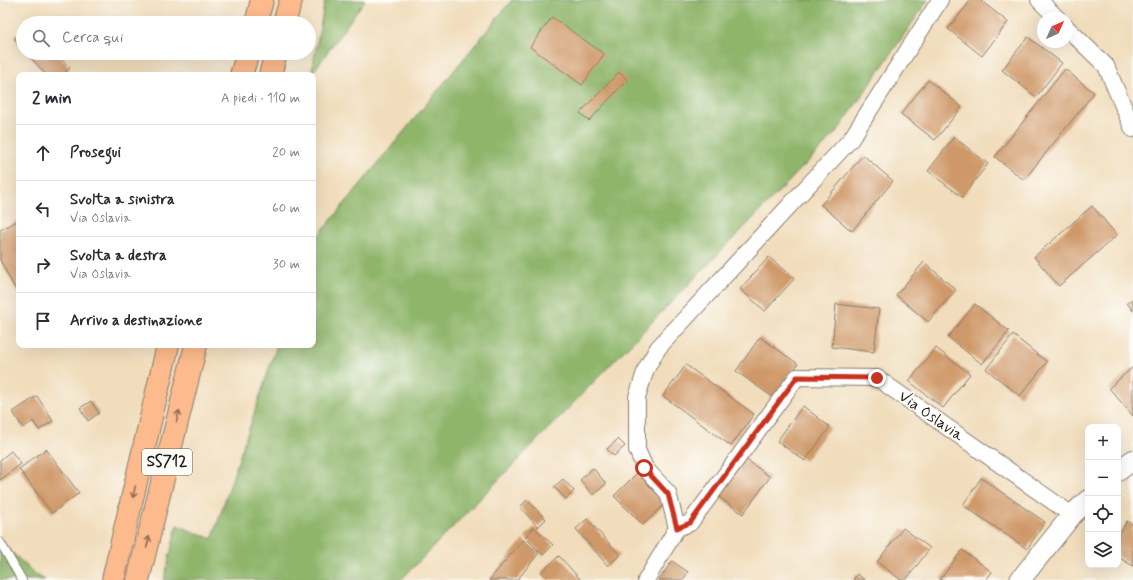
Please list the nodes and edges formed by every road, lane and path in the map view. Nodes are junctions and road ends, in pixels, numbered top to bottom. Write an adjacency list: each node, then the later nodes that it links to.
1 (262, 0): 6 (highway)
2 (291, 0): 7 (highway)
3 (940, 0): 18 (street)
4 (1039, 0): 5 (street)
5 (1051, 12)
6 (258, 16)
7 (286, 16)
8 (1073, 34): 13 (street)
9 (246, 60): 11 (highway)
10 (274, 60): 12 (highway)
11 (242, 72)
12 (271, 72)
13 (1133, 129)
14 (167, 348): 21 (highway, SS712, one-way to 21)
15 (195, 348): 22 (highway, SS712, one-way to 15)
16 (1085, 503): 17 (street)
17 (1072, 515): 18 (street, Via Oslavia); 24 (street)
18 (677, 528): 23 (street)
19 (0, 542): 20 (lane)
20 (22, 580)
21 (113, 580)
22 (138, 580)
23 (646, 580)
24 (1020, 580)

